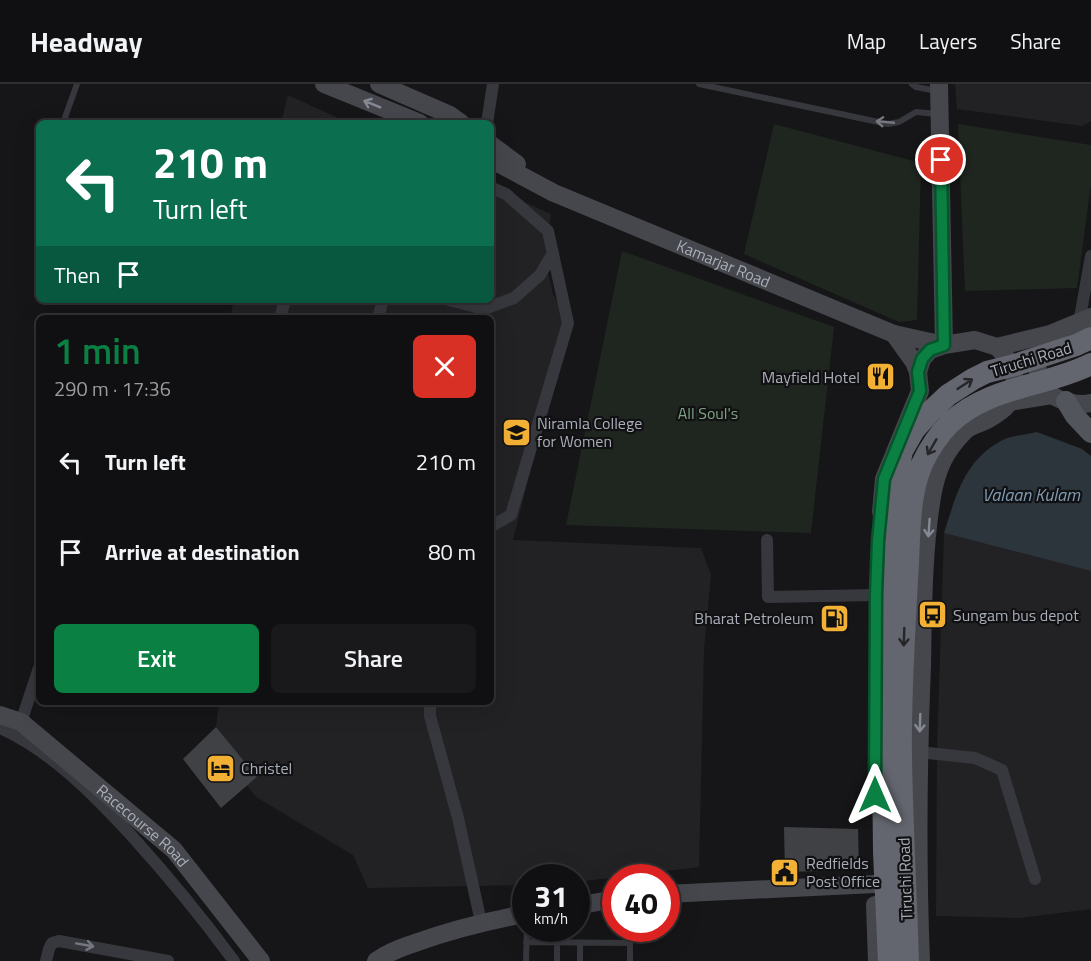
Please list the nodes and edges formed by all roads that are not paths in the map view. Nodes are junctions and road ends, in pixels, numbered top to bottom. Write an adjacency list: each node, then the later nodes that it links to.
1 (77, 84): 9 (lane)
2 (324, 84): 10 (street, one-way to 2)
3 (379, 84): 11 (street)
4 (493, 84): 12 (street)
5 (699, 84): 8 (lane, one-way to 5)
6 (912, 84): 7 (lane)
7 (939, 88): 8 (street)
8 (941, 114): 23 (street)
9 (64, 120)
10 (413, 120)
11 (456, 120)
12 (487, 120)
13 (494, 147): 16 (street, Kamarjar Road)
14 (494, 161): 16 (street, Kamarjar Road)
15 (494, 189): 17 (street)
16 (554, 193): 21 (street, Kamarjar Road)
17 (553, 253): 19 (street); 33 (street)
18 (1091, 256): 20 (street)
19 (461, 303)
20 (1087, 326): 22 (street); 62 (highway, Tiruchi Road, one-way to 20, bridge)
21 (894, 334): 23 (street, Kamarjar Road); 26 (street)
22 (1041, 335): 24 (street); 28 (street)
23 (944, 345): 24 (street); 26 (street)
24 (997, 347): 30 (street)
25 (1091, 364): 63 (highway, Tiruchi Road, one-way to 63, bridge)
26 (918, 372): 27 (street)
27 (920, 391): 31 (street); 35 (street)
28 (1059, 398): 29 (street, Tiruchi Road); 30 (street, Tiruchi Road); 32 (main road)
29 (1091, 403)
30 (1003, 408): 31 (street, Tiruchi Road)
31 (969, 427): 41 (street, Tiruchi Road, one-way to 41)
32 (1091, 433)
33 (494, 525)
34 (767, 540): 35 (street)
35 (876, 595): 43 (street)
36 (36, 677): 39 (street)
37 (430, 705): 46 (street)
38 (0, 715): 39 (street, Racecourse Road)
39 (21, 722): 55 (street, Racecourse Road)
40 (0, 728): 54 (street)
41 (919, 752): 42 (street); 64 (street, Tiruchi Road)
42 (1035, 879)
43 (875, 884): 44 (street); 61 (street)
44 (680, 893)
45 (512, 916): 46 (street)
46 (481, 922): 56 (street)
47 (526, 942): 48 (lane); 57 (lane)
48 (557, 943): 49 (lane); 58 (lane)
49 (580, 943): 50 (lane); 59 (lane)
50 (630, 943): 60 (lane)
51 (137, 958): 52 (street, one-way to 51); 53 (street)
52 (46, 961)
53 (168, 961)
54 (234, 961)
55 (261, 961)
56 (376, 961)
57 (526, 961)
58 (557, 961)
59 (580, 961)
60 (630, 961)
61 (877, 961)
62 (889, 961)
63 (908, 961)
64 (921, 961)

